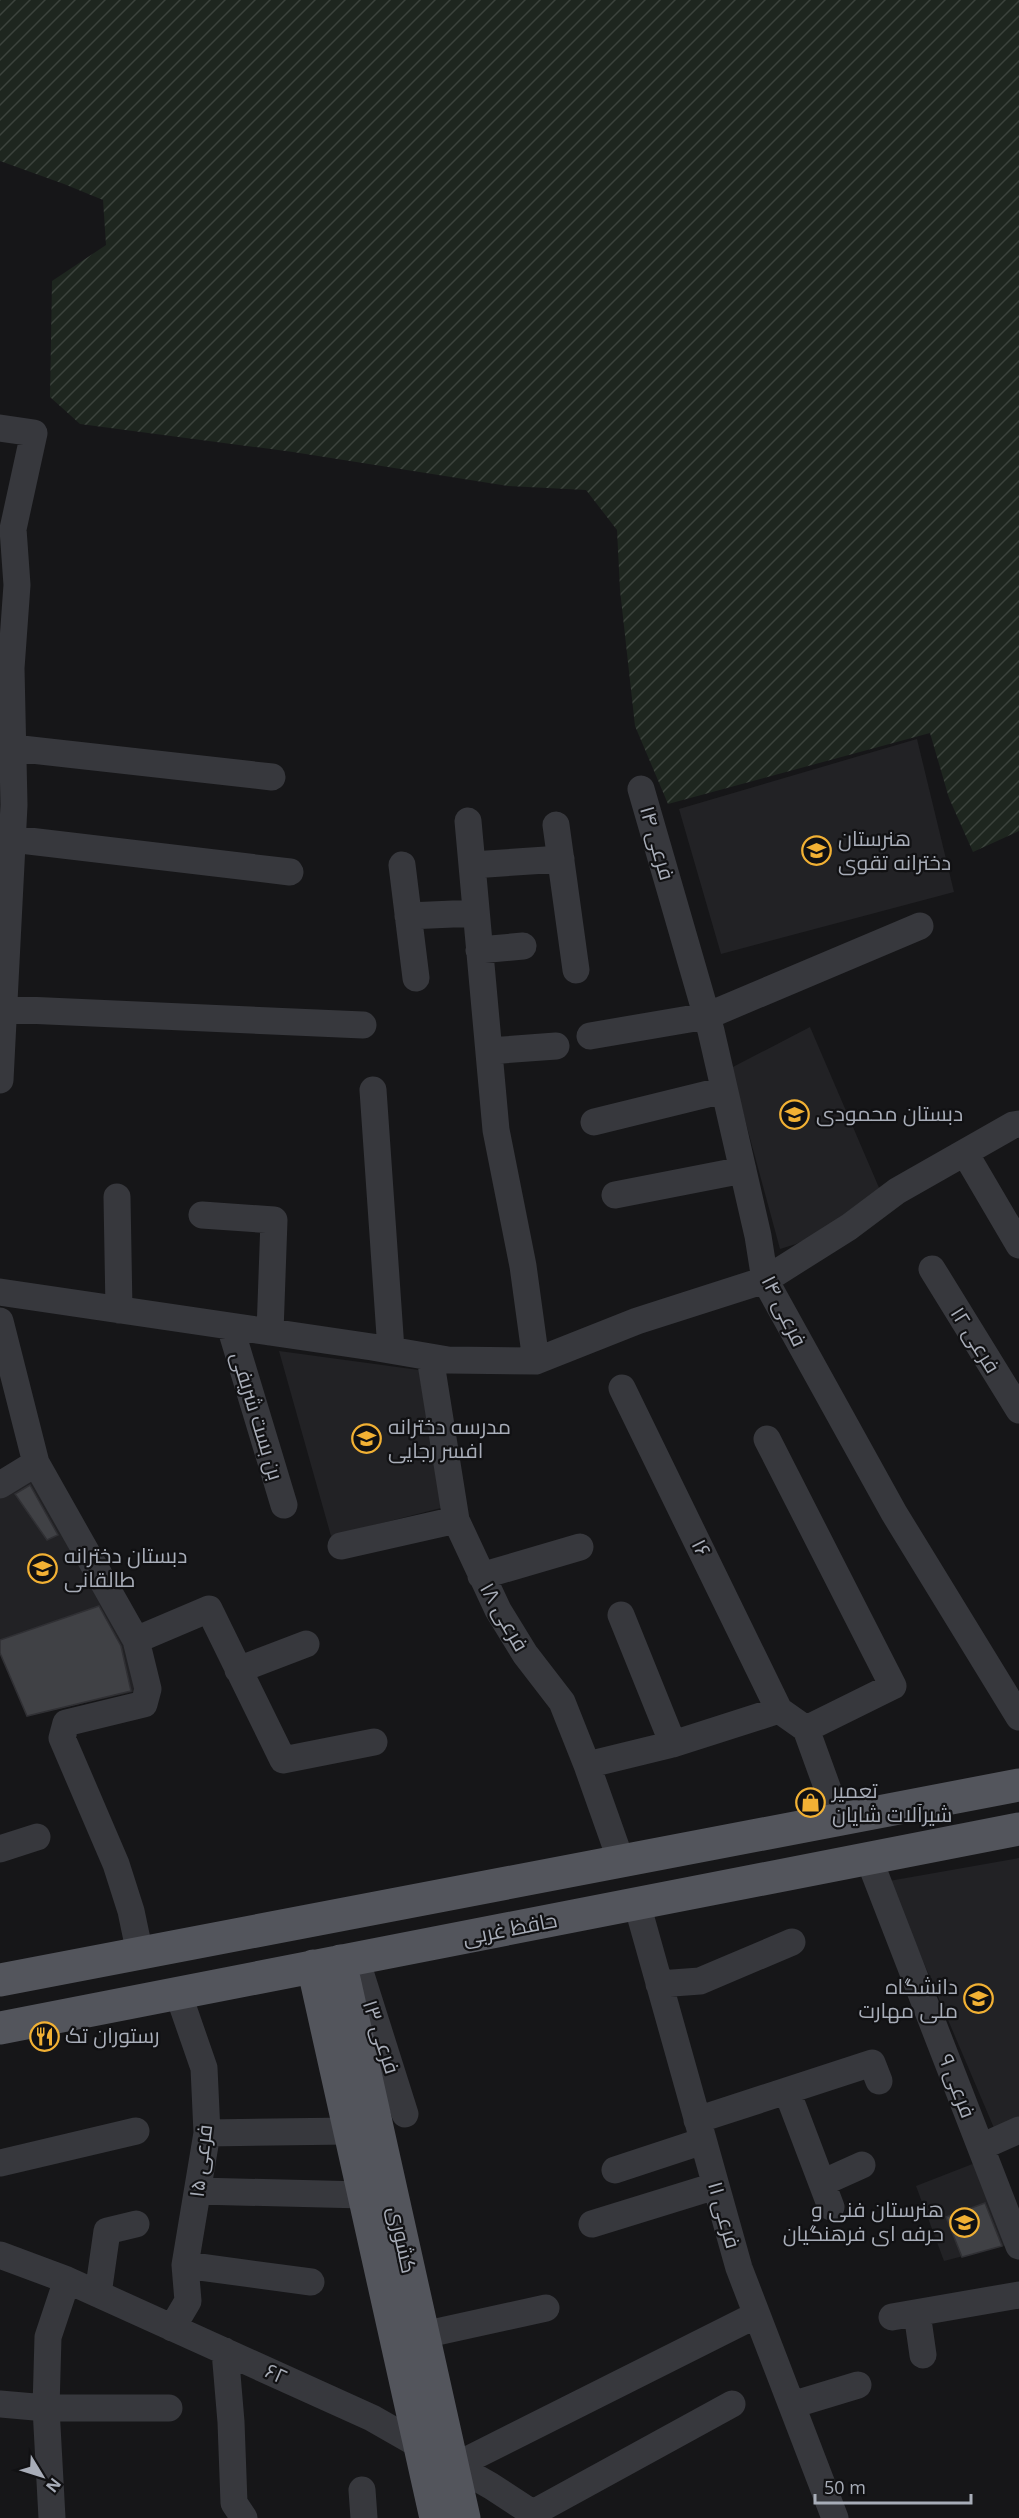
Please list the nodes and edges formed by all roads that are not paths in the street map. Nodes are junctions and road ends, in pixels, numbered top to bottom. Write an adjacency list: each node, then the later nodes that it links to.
1 (0, 428): 2 (street)
2 (6, 528): 3 (street)
3 (13, 748): 4 (street); 8 (street)
4 (272, 777)
5 (641, 789): 22 (street, فرعی ۱۴)
6 (468, 821): 11 (street)
7 (556, 825): 9 (street)
8 (12, 839): 12 (street); 18 (street)
9 (561, 859): 11 (street); 19 (street)
10 (402, 865): 14 (street)
11 (472, 865): 13 (street)
12 (290, 872)
13 (476, 913): 14 (street); 17 (street)
14 (408, 916): 20 (street)
15 (920, 926): 22 (street)
16 (523, 946): 17 (street)
17 (479, 950): 26 (street)
18 (3, 960): 21 (street)
19 (576, 970)
20 (416, 978)
21 (3, 1009): 23 (street); 27 (street)
22 (706, 1016): 24 (street); 29 (street, فرعی ۱۴)
23 (363, 1025)
24 (590, 1036)
25 (556, 1046): 26 (street)
26 (489, 1051): 47 (street)
27 (0, 1080)
28 (373, 1090): 45 (street)
29 (724, 1090): 30 (street); 33 (street, فرعی ۱۴)
30 (594, 1122)
31 (1019, 1124): 32 (street)
32 (964, 1153): 37 (street); 39 (street)
33 (742, 1170): 34 (street); 39 (street, فرعی ۱۴)
34 (615, 1195)
35 (117, 1197): 41 (street)
36 (202, 1215): 44 (street)
37 (1019, 1245)
38 (932, 1269): 49 (street, فرعی ۱۲)
39 (765, 1280): 47 (street); 62 (street, فرعی ۱۴)
40 (0, 1292): 41 (street)
41 (119, 1310): 43 (street)
42 (0, 1321): 51 (street)
43 (230, 1326): 44 (street); 53 (street, بن بست شریفی)
44 (270, 1332): 45 (street)
45 (391, 1350): 46 (street)
46 (430, 1358): 47 (street); 54 (street, فرعی ۱۸)
47 (536, 1361)
48 (622, 1388): 63 (street, ۱۶)
49 (1019, 1410)
50 (767, 1439): 63 (street)
51 (36, 1463): 52 (street); 59 (street)
52 (0, 1485)
53 (284, 1505)
54 (456, 1520): 55 (street); 57 (street, فرعی ۱۸)
55 (341, 1546)
56 (580, 1547): 57 (street)
57 (480, 1576): 66 (street, فرعی ۱۸)
58 (621, 1615): 65 (street)
59 (136, 1640): 61 (street); 79 (street)
60 (306, 1644): 61 (street)
61 (238, 1670): 64 (street)
62 (1019, 1718)
63 (793, 1719): 65 (street); 68 (street, ۱۶)
64 (374, 1742)
65 (674, 1744): 66 (street)
66 (587, 1765): 73 (street, فرعی ۱۸)
67 (1019, 1785): 68 (main road)
68 (839, 1820): 73 (main road)
69 (1019, 1829): 72 (main road, حافظ غربی)
70 (36, 1838): 71 (street)
71 (0, 1849)
72 (869, 1859): 75 (main road, حافظ غربی); 93 (street, فرعی ۹)
73 (621, 1861): 74 (main road)
74 (435, 1897): 76 (main road); 77 (main road)
75 (637, 1904): 77 (main road, حافظ غربی); 82 (street, فرعی ۱۱)
76 (377, 1908): 79 (main road); 80 (main road)
77 (443, 1942): 80 (main road, حافظ غربی)
78 (792, 1942): 82 (street)
79 (140, 1954): 81 (main road)
80 (347, 1960): 83 (main road, حافظ غربی); 87 (street, فرعی ۱۳); 91 (main road, کشوری); 112 (main road, کشوری)
81 (0, 1980)
82 (659, 1984): 88 (street, فرعی ۱۱)
83 (178, 1993): 84 (main road, حافظ غربی); 92 (street, فرعی ۱۵)
84 (0, 2028)
85 (879, 2081): 86 (street)
86 (787, 2091): 88 (street); 95 (street)
87 (405, 2114)
88 (700, 2130): 96 (street); 97 (street, فرعی ۱۱)
89 (1019, 2130): 93 (street)
90 (136, 2131): 94 (street)
91 (349, 2131): 92 (street); 99 (main road, کشوری)
92 (207, 2133): 98 (street, فرعی ۱۵)
93 (981, 2147): 102 (street, فرعی ۹)
94 (0, 2163)
95 (862, 2165)
96 (615, 2170)
97 (716, 2186): 101 (street); 110 (street, فرعی ۱۱)
98 (198, 2191): 99 (street); 104 (street, فرعی ۱۵)
99 (363, 2194): 121 (main road, کشوری)
100 (136, 2224): 107 (street)
101 (592, 2224)
102 (1019, 2246)
103 (0, 2255): 105 (street, ۶۲)
104 (185, 2265): 106 (street); 111 (street, فرعی ۱۵)
105 (67, 2280): 107 (street, ۶۲); 119 (street)
106 (311, 2282)
107 (98, 2294): 111 (street, ۶۲)
108 (1019, 2295): 114 (street)
109 (546, 2308): 112 (street)
110 (756, 2315): 118 (street, فرعی ۱۱); 122 (street)
111 (172, 2328): 113 (street, ۶۲)
112 (423, 2335): 122 (main road, کشوری)
113 (225, 2351): 121 (street, ۶۲); 126 (street)
114 (923, 2355)
115 (858, 2385): 118 (street)
116 (0, 2404): 119 (street)
117 (732, 2404): 124 (street)
118 (792, 2405): 130 (street, فرعی ۱۱)
119 (46, 2408): 120 (street); 125 (street)
120 (169, 2408)
121 (418, 2445): 122 (street, ۶۲); 128 (main road, کشوری)
122 (453, 2464): 124 (street, ۶۲); 129 (main road, کشوری)
123 (362, 2490): 127 (street)
124 (536, 2516)
125 (52, 2518)
126 (244, 2518)
127 (364, 2518)
128 (436, 2518)
129 (464, 2518)
130 (835, 2518)

